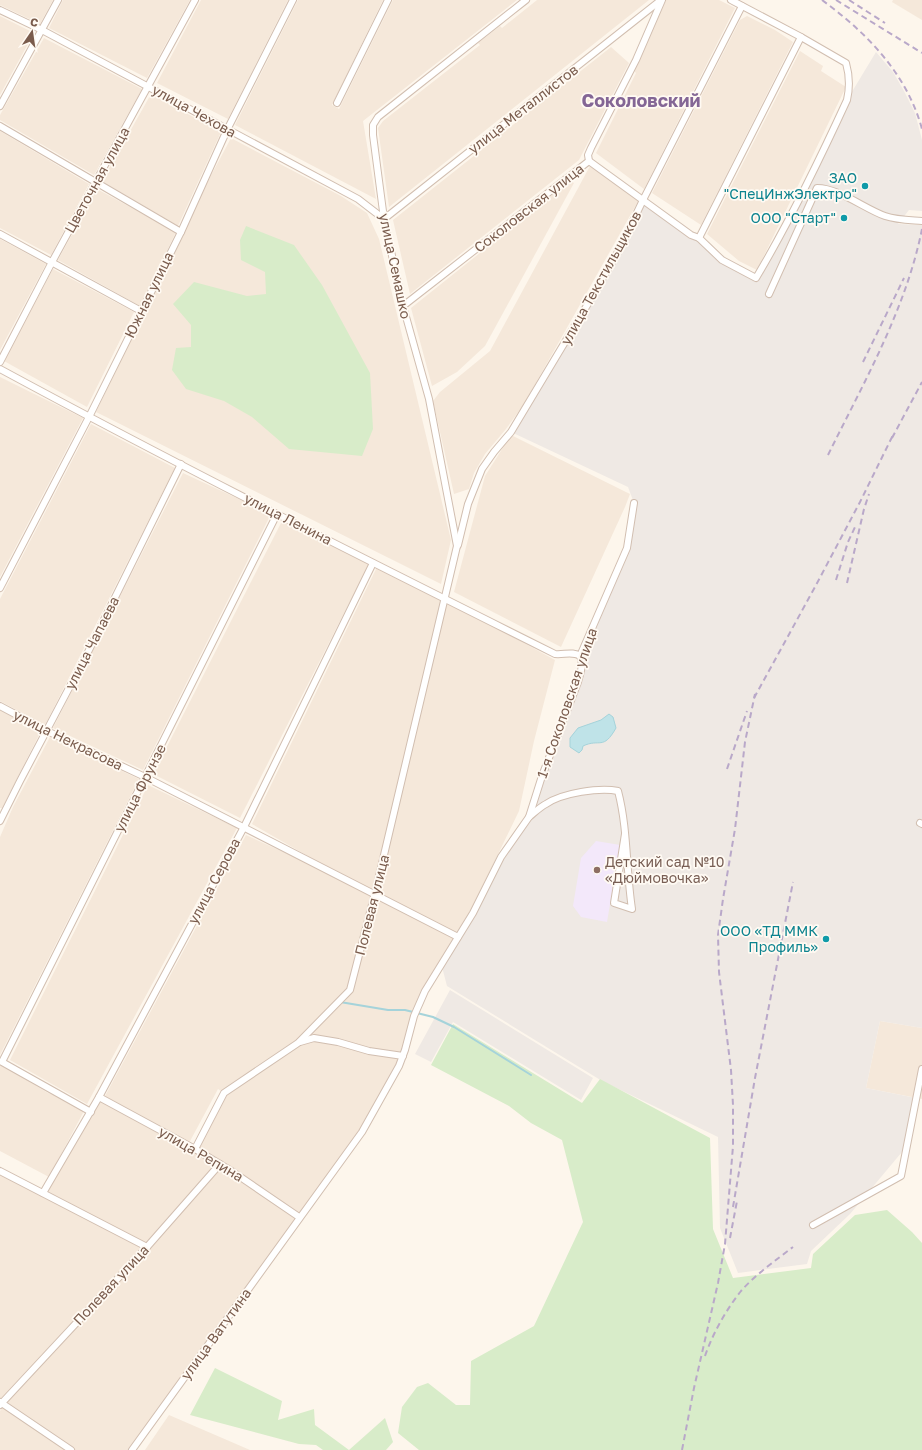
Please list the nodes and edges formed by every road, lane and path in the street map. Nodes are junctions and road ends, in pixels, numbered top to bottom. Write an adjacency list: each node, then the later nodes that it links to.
1 (58, 0): 10 (street)
2 (195, 0): 12 (street, Цветочная улица)
3 (293, 0): 16 (street, Южная улица)
4 (388, 0): 13 (street)
5 (526, 0): 20 (street, улица Семашко)
6 (662, 0): 17 (street, Соколовская улица); 20 (street, улица Металлистов)
7 (731, 0): 8 (street)
8 (742, 6): 11 (street); 19 (street, улица Текстильщиков)
9 (0, 10): 10 (street, улица Чехова)
10 (42, 30): 12 (street, улица Чехова); 14 (street)
11 (801, 36): 24 (street); 24 (street)
12 (148, 86): 16 (street, улица Чехова); 18 (street, Цветочная улица)
13 (337, 103)
14 (0, 106)
15 (0, 126): 18 (street)
16 (228, 130): 20 (street, улица Чехова); 22 (street, Южная улица)
17 (589, 161): 19 (street); 27 (street, Соколовская улица)
18 (95, 182): 22 (street); 25 (street, Цветочная улица)
19 (643, 200): 24 (street); 35 (street, улица Текстильщиков)
20 (384, 219): 27 (street, улица Семашко)
21 (922, 221): 26 (street)
22 (181, 232): 28 (street, Южная улица)
23 (0, 234): 25 (street)
24 (699, 238)
25 (52, 262): 28 (street); 29 (street, Цветочная улица)
26 (769, 294)
27 (403, 306): 35 (street, улица Семашко)
28 (141, 311): 31 (street, Южная улица)
29 (0, 362)
30 (0, 369): 31 (street, улица Ленина)
31 (89, 417): 32 (street, улица Ленина); 37 (street, Южная улица)
32 (181, 464): 34 (street, улица Ленина); 41 (street, улица Чапаева)
33 (634, 503): 39 (street, 1-я Соколовская улица)
34 (277, 514): 36 (street, улица Ленина); 42 (street, улица Фрунзе)
35 (458, 546): 38 (street, улица Семашко)
36 (374, 563): 38 (street, улица Ленина); 46 (street, улица Серова)
37 (0, 588)
38 (444, 599): 39 (street, улица Ленина); 48 (street, Полевая улица)
39 (580, 656): 44 (street, 1-я Соколовская улица)
40 (0, 706): 41 (street, улица Некрасова)
41 (47, 731): 42 (street, улица Некрасова); 43 (street, улица Чапаева)
42 (146, 777): 46 (street, улица Некрасова); 54 (street, улица Фрунзе)
43 (2, 813): 45 (street, улица Чапаева)
44 (529, 817): 47 (street); 49 (street, 1-я Соколовская улица)
45 (0, 822)
46 (244, 827): 48 (street, улица Некрасова); 53 (street, улица Серова)
47 (625, 834): 47 (street)
48 (375, 893): 49 (street, улица Некрасова); 50 (street, Полевая улица)
49 (458, 937): 51 (street, 1-я Соколовская улица)
50 (298, 1043): 51 (street); 55 (street, Полевая улица)
51 (403, 1056): 59 (street, улица Ватутина)
52 (922, 1070): 60 (street)
53 (98, 1097): 54 (street, улица Серова); 55 (street, улица Репина)
54 (91, 1112): 58 (street, улица Серова)
55 (191, 1147): 56 (street, улица Репина)
56 (220, 1164): 59 (street, улица Репина); 61 (street, Полевая улица)
57 (0, 1171): 58 (street)
58 (43, 1193): 61 (street)
59 (299, 1217): 64 (street, улица Ватутина)
60 (813, 1225)
61 (147, 1247): 62 (street, Полевая улица)
62 (1, 1403): 63 (street)
63 (71, 1450)
64 (132, 1450)

